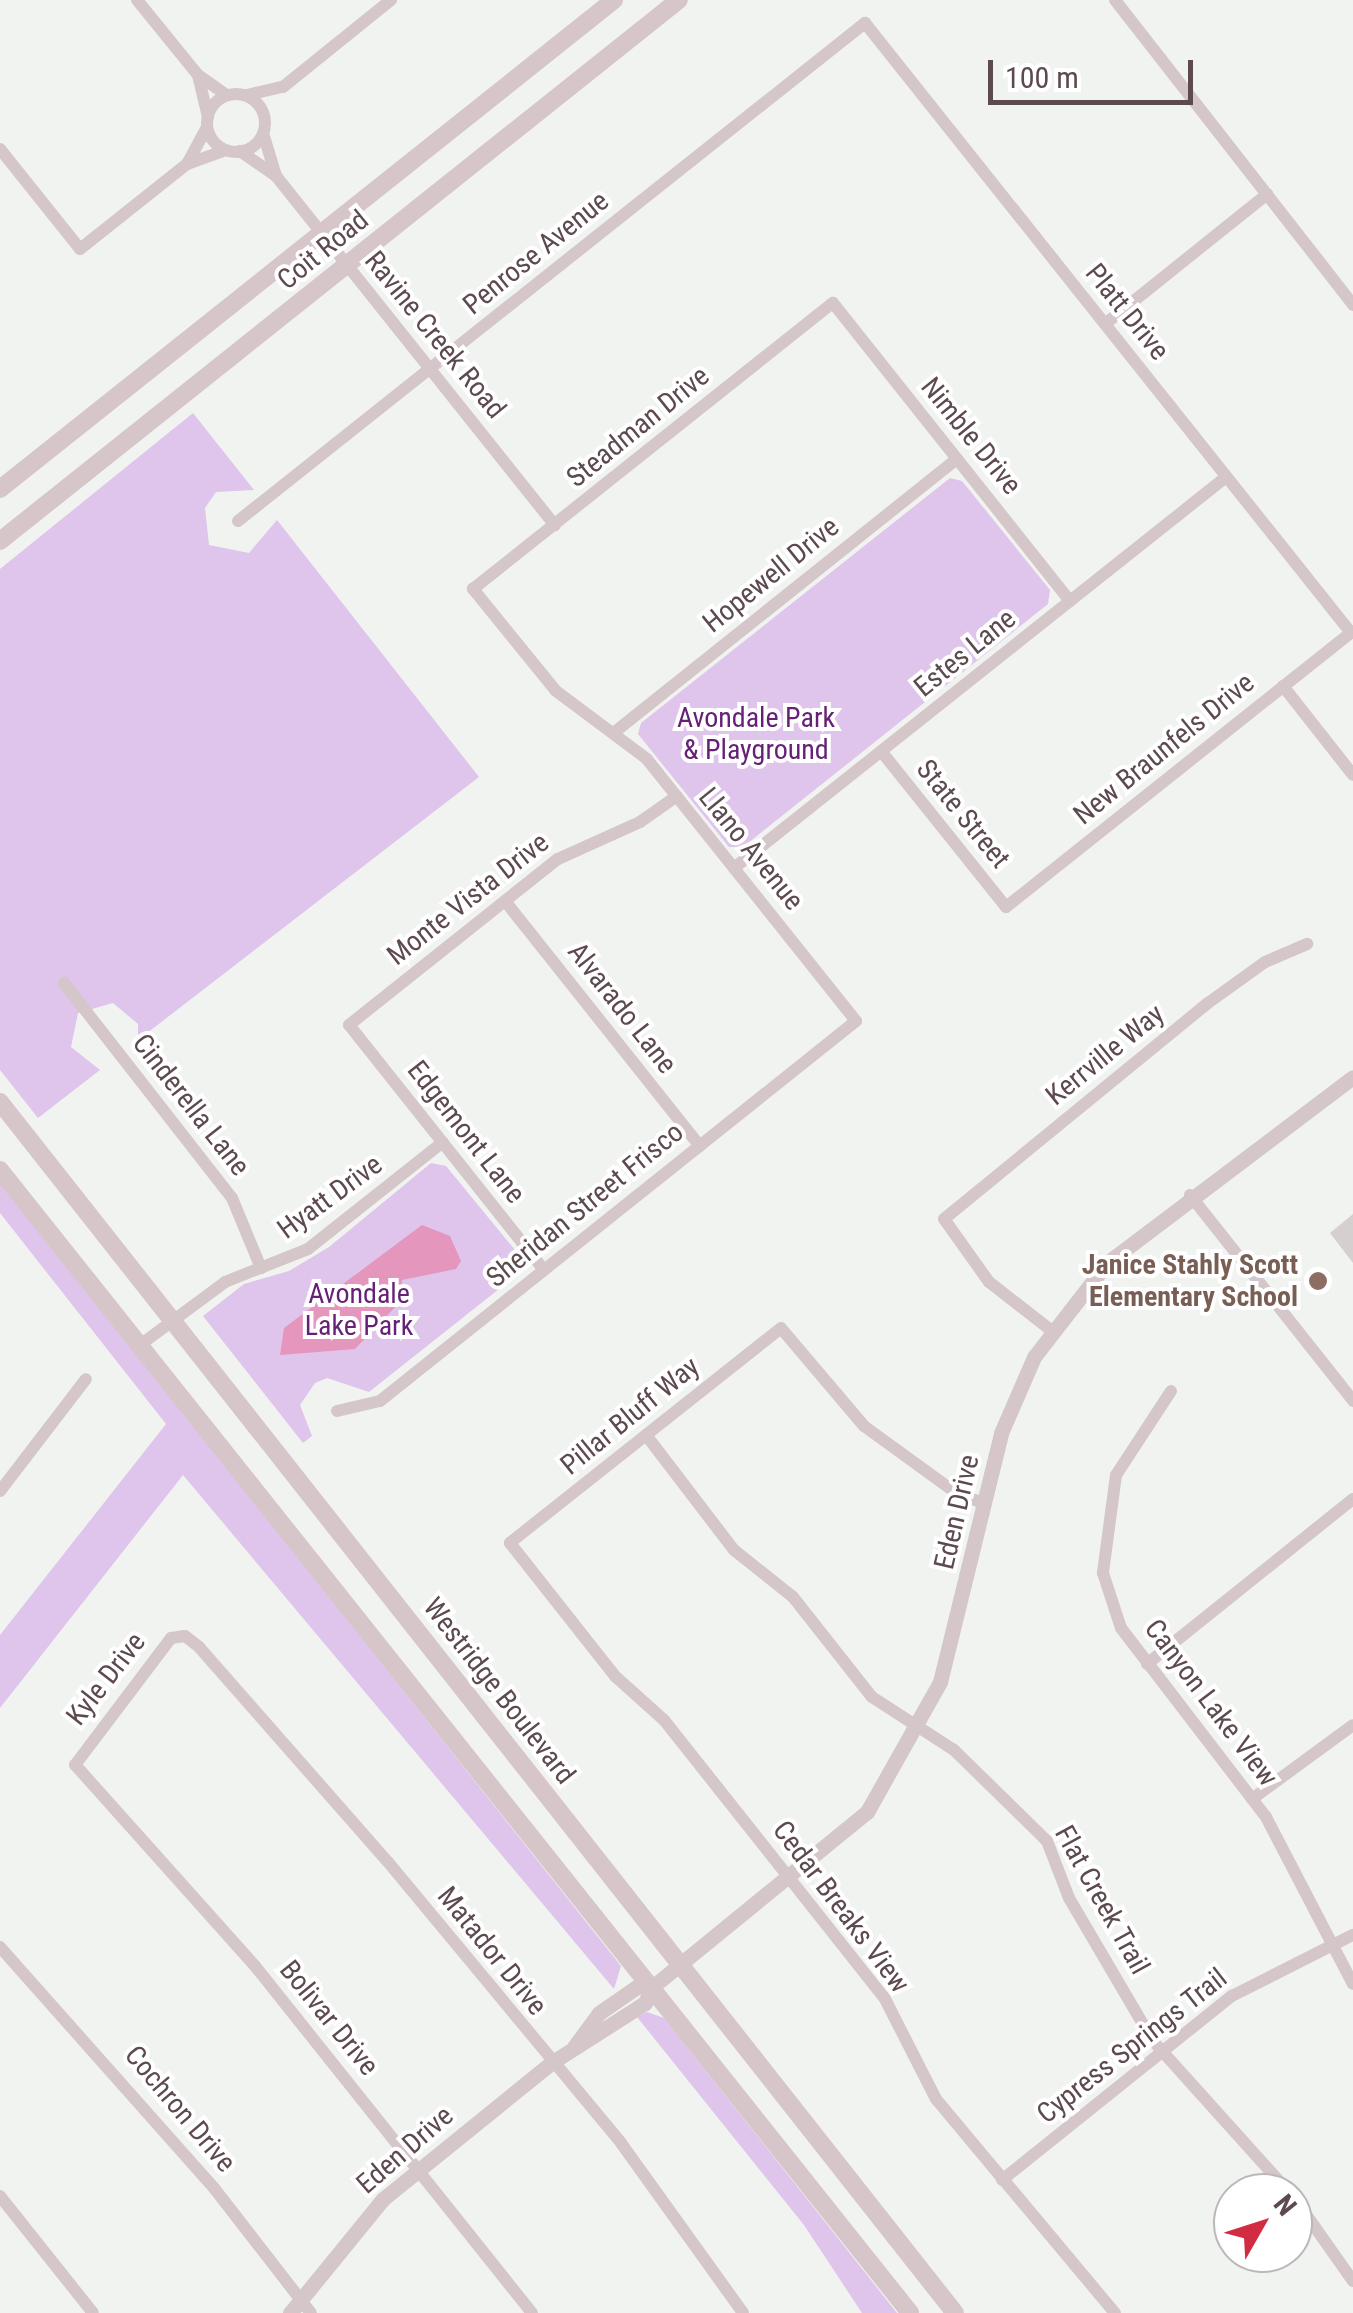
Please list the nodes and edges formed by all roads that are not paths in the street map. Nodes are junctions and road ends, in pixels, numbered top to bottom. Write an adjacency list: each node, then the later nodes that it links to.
1 (137, 0): 7 (street)
2 (614, 0): 20 (main road, Coit Road)
3 (679, 0): 21 (main road, Coit Road)
4 (1115, 0): 19 (street)
5 (392, 1): 8 (street)
6 (865, 23): 24 (street, Platt Drive); 25 (street, Penrose Avenue)
7 (198, 76): 9 (street); 12 (street)
8 (283, 87): 10 (street); 11 (street)
9 (227, 95): 10 (street); 12 (street)
10 (247, 96): 11 (street)
11 (265, 118): 13 (street)
12 (207, 122): 15 (street); 17 (street)
13 (263, 133): 16 (street); 18 (street, Ravine Creek Road)
14 (0, 148): 17 (street)
15 (226, 150): 16 (street); 17 (street)
16 (240, 152): 18 (street, Ravine Creek Road)
17 (188, 164)
18 (276, 176): 20 (street, Ravine Creek Road)
19 (1267, 194): 23 (street); 24 (street)
20 (323, 234): 21 (street, Ravine Creek Road); 28 (main road, Coit Road)
21 (348, 266): 25 (street, Ravine Creek Road); 31 (main road, Coit Road)
22 (833, 303): 26 (street, Nimble Drive); 30 (street, Steadman Drive)
23 (1353, 306)
24 (1104, 324): 27 (street, Platt Drive)
25 (430, 369): 29 (street, Penrose Avenue); 30 (street, Ravine Creek Road)
26 (958, 459): 33 (street, Nimble Drive); 36 (street, Hopewell Drive)
27 (1226, 477): 33 (street, Estes Lane); 34 (street, Platt Drive)
28 (0, 489)
29 (238, 521)
30 (555, 525): 32 (street, Steadman Drive)
31 (0, 541)
32 (474, 590): 36 (street, Llano Avenue)
33 (1070, 601): 37 (street, Estes Lane)
34 (1352, 632): 35 (street, New Braunfels Drive)
35 (1283, 686): 38 (street); 42 (street, New Braunfels Drive)
36 (616, 731): 39 (street, Llano Avenue)
37 (882, 751): 40 (street, Estes Lane); 42 (street, State Street)
38 (1353, 775)
39 (676, 796): 40 (street, Llano Avenue); 41 (street, Monte Vista Drive)
40 (734, 868): 45 (street, Llano Avenue)
41 (505, 901): 46 (street, Monte Vista Drive); 50 (street, Alvarado Lane)
42 (1006, 907)
43 (1307, 944): 56 (street, Kerrville Way)
44 (64, 983): 53 (street, Cinderella Lane)
45 (856, 1021): 50 (street, Sheridan Street Frisco)
46 (349, 1025): 49 (street, Edgemont Lane)
47 (1353, 1077): 52 (street, Eden Drive)
48 (0, 1102): 55 (main road, Westridge Boulevard)
49 (443, 1142): 53 (street, Hyatt Drive); 54 (street, Edgemont Lane)
50 (700, 1146): 54 (street, Sheridan Street Frisco)
51 (0, 1170): 57 (main road)
52 (1190, 1195): 56 (street, Eden Drive); 60 (street)
53 (261, 1268): 55 (street, Hyatt Drive)
54 (544, 1270): 61 (street, Sheridan Street Frisco)
55 (172, 1320): 57 (street, Hyatt Drive); 77 (main road, Westridge Boulevard)
56 (1052, 1331): 65 (street, Eden Drive)
57 (140, 1345): 79 (main road)
58 (86, 1380): 63 (street)
59 (1172, 1390): 68 (street, Canyon Lake View)
60 (1353, 1401)
61 (337, 1410)
62 (646, 1435): 65 (street, Pillar Bluff Way); 66 (street, Pillar Bluff Way); 70 (street, Flat Creek Trail)
63 (0, 1491)
64 (1353, 1500): 68 (street)
65 (984, 1503): 70 (street, Eden Drive)
66 (510, 1543): 73 (street, Cedar Breaks View)
67 (185, 1636): 71 (street, Kyle Drive); 81 (street, Matador Drive)
68 (1147, 1664): 72 (street, Canyon Lake View)
69 (1353, 1725): 72 (street)
70 (917, 1729): 73 (street, Eden Drive); 80 (street, Flat Creek Trail)
71 (75, 1765): 82 (street, Bolivar Drive)
72 (1252, 1799): 75 (street, Canyon Lake View)
73 (790, 1880): 77 (street, Eden Drive); 84 (street, Cedar Breaks View)
74 (1353, 1935): 75 (street, Cypress Springs Trail)
75 (1330, 1944): 78 (street, Canyon Lake View); 80 (street, Cypress Springs Trail)
76 (0, 1947): 88 (street, Cochron Drive)
77 (678, 1965): 79 (street, Eden Drive); 94 (main road, Westridge Boulevard)
78 (1353, 1984)
79 (651, 1988): 81 (street, Eden Drive); 93 (main road)
80 (1159, 2049): 83 (street, Flat Creek Trail); 84 (street, Cypress Springs Trail)
81 (551, 2063): 82 (street, Eden Drive); 92 (street, Matador Drive)
82 (418, 2170): 88 (street, Eden Drive); 91 (street, Bolivar Drive)
83 (1273, 2173)
84 (1002, 2180): 95 (street, Cedar Breaks View)
85 (0, 2196): 89 (street)
86 (1313, 2224): 87 (street, Flat Creek Trail)
87 (1353, 2280)
88 (295, 2306): 90 (street, Cochron Drive)
89 (93, 2313)
90 (310, 2313)
91 (532, 2313)
92 (743, 2313)
93 (910, 2313)
94 (955, 2313)
95 (1115, 2313)

